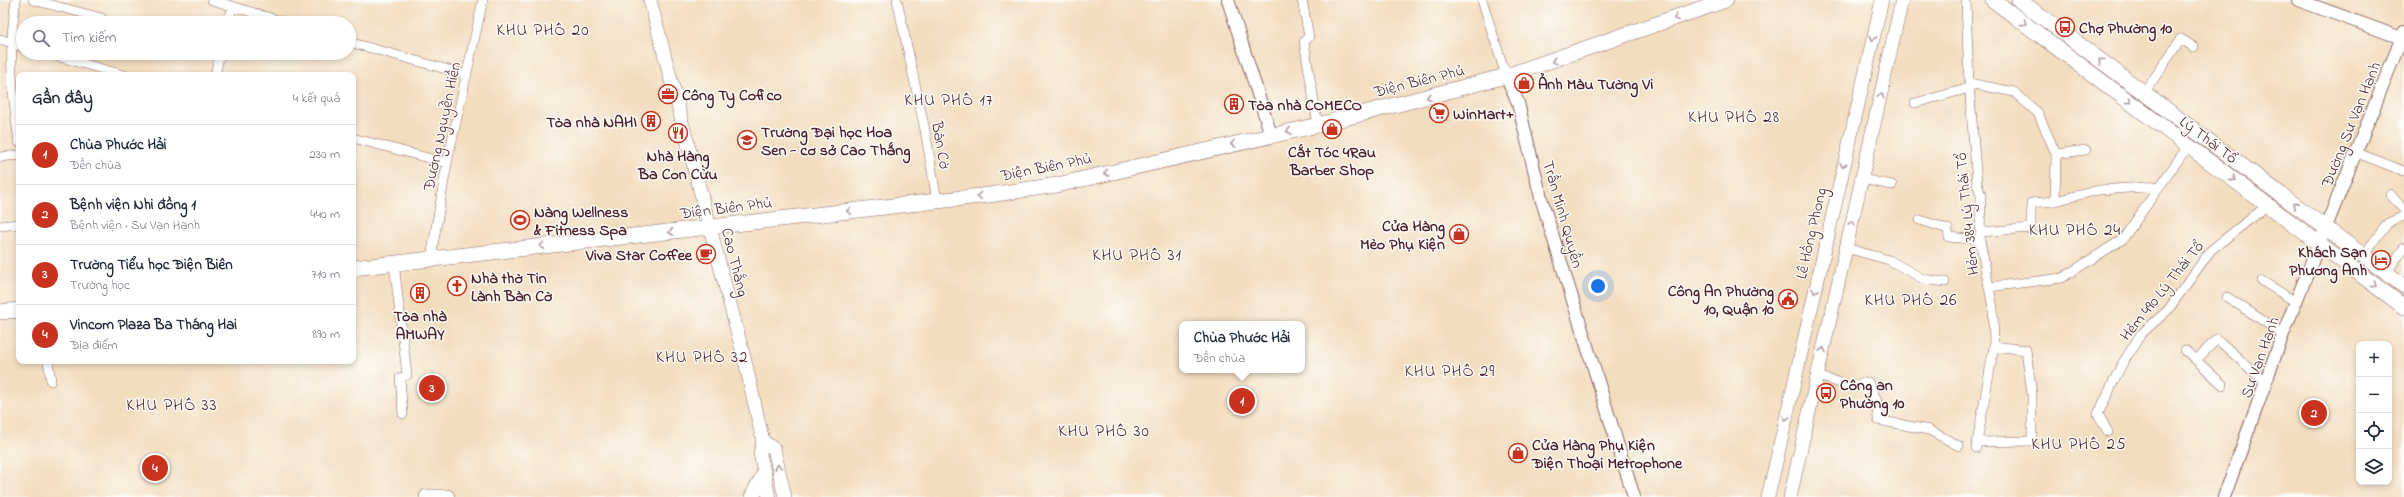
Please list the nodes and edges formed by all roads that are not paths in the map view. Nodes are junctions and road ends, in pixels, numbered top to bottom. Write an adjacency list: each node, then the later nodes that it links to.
1 (16, 0): 24 (street)
2 (33, 0): 19 (street)
3 (212, 0): 18 (street)
4 (483, 0): 32 (street, Đường Nguyễn Hiền)
5 (650, 0): 61 (main road, Cao Thắng)
6 (897, 0): 53 (street, Bàn Cờ)
7 (1228, 0): 39 (street)
8 (1302, 0): 38 (street)
9 (1482, 0): 33 (street)
10 (1726, 0): 33 (main road, Điện Biên Phủ, one-way to 33)
11 (1882, 0): 101 (main road, Lê Hồng Phong, one-way to 101)
12 (1902, 0): 49 (main road, one-way to 12)
13 (1966, 0): 34 (street, Hẻm 384 Lý Thái Tổ)
14 (1993, 0): 41 (main road, Lý Thái Tổ, one-way to 41)
15 (2019, 0): 35 (main road, Lý Thái Tổ, one-way to 15)
16 (2298, 0): 17 (street)
17 (2317, 3): 22 (street)
18 (233, 6): 20 (street); 21 (street)
19 (94, 16)
20 (230, 16)
21 (265, 16)
22 (2403, 36): 43 (street, Đường Sư Vạn Hạnh)
23 (0, 39): 24 (street)
24 (10, 42): 25 (street); 37 (street)
25 (16, 44)
26 (356, 44): 32 (street)
27 (2194, 48): 35 (street)
28 (70, 60): 30 (street)
29 (218, 60): 31 (street)
30 (113, 72)
31 (216, 72)
32 (467, 75): 47 (street, Đường Nguyễn Hiền)
33 (1506, 76): 38 (main road, Điện Biên Phủ, one-way to 38); 100 (street, Trần Minh Quyền)
34 (1969, 86): 36 (street); 44 (street); 63 (street, Hẻm 384 Lý Thái Tổ)
35 (2144, 93): 62 (main road, Lý Thái Tổ, one-way to 35)
36 (1915, 103)
37 (16, 119)
38 (1318, 125): 39 (main road, Điện Biên Phủ, one-way to 39)
39 (1271, 135): 53 (main road, Điện Biên Phủ, one-way to 53)
40 (356, 139): 47 (street)
41 (2188, 146): 51 (street); 55 (main road, Lý Thái Tổ, one-way to 55)
42 (2086, 150): 44 (street)
43 (2357, 152): 48 (street); 62 (street, Đường Sư Vạn Hạnh)
44 (2056, 154): 54 (street)
45 (16, 155): 46 (street)
46 (0, 157)
47 (447, 163): 68 (street, Đường Nguyễn Hiền)
48 (2404, 171)
49 (1862, 179): 50 (street); 65 (main road, one-way to 49)
50 (1892, 185)
51 (2160, 186): 54 (street); 75 (street)
52 (2390, 194): 56 (street)
53 (936, 201): 61 (main road, Điện Biên Phủ, one-way to 61)
54 (2055, 201): 63 (street)
55 (2268, 205): 64 (main road, Lý Thái Tổ); 91 (street, Hẻm 490 Lý Thái Tổ)
56 (2404, 210)
57 (2404, 216): 67 (street)
58 (1920, 220): 63 (street)
59 (16, 224): 60 (street)
60 (0, 226)
61 (710, 227): 68 (main road, Điện Biên Phủ, one-way to 68); 92 (main road, Cao Thắng)
62 (2326, 228): 64 (street, Sư Vạn Hạnh); 67 (main road, Lý Thái Tổ)
63 (1980, 236): 75 (street, Hẻm 384 Lý Thái Tổ)
64 (2320, 245): 77 (street, Sư Vạn Hạnh); 78 (main road, Lý Thái Tổ, one-way to 78)
65 (1846, 248): 73 (street); 86 (main road, one-way to 65)
66 (2404, 248): 71 (street)
67 (2363, 256): 71 (main road, Lý Thái Tổ)
68 (431, 258): 69 (main road, Điện Biên Phủ)
69 (394, 263): 70 (main road, Điện Biên Phủ); 90 (street)
70 (356, 268)
71 (2386, 273): 74 (main road, Lý Thái Tổ)
72 (2262, 281): 77 (street)
73 (1945, 282)
74 (2404, 286)
75 (1989, 287): 82 (street, Hẻm 384 Lý Thái Tổ)
76 (2227, 297): 81 (street)
77 (2296, 302): 81 (street, Sư Vạn Hạnh)
78 (2404, 307)
79 (16, 310): 80 (main road)
80 (0, 312)
81 (2283, 334): 88 (street, Sư Vạn Hạnh)
82 (1994, 346): 82 (street, Hẻm 384 Lý Thái Tổ)
83 (2185, 350): 84 (street)
84 (2196, 360): 88 (street); 89 (street)
85 (48, 364): 87 (street)
86 (1817, 376): 93 (street); 102 (main road)
87 (51, 381)
88 (2267, 384): 103 (street, Sư Vạn Hạnh)
89 (2222, 385)
90 (403, 414)
91 (2108, 432)
92 (763, 440): 94 (main road, Cao Thắng); 99 (main road, Cao Thắng, one-way to 92)
93 (1959, 446)
94 (764, 474): 97 (main road); 98 (main road, Cao Thắng)
95 (427, 497): 96 (main road)
96 (447, 497)
97 (752, 497)
98 (769, 497)
99 (786, 497)
100 (1634, 497)
101 (1768, 497)
102 (1790, 497)
103 (2224, 497)

